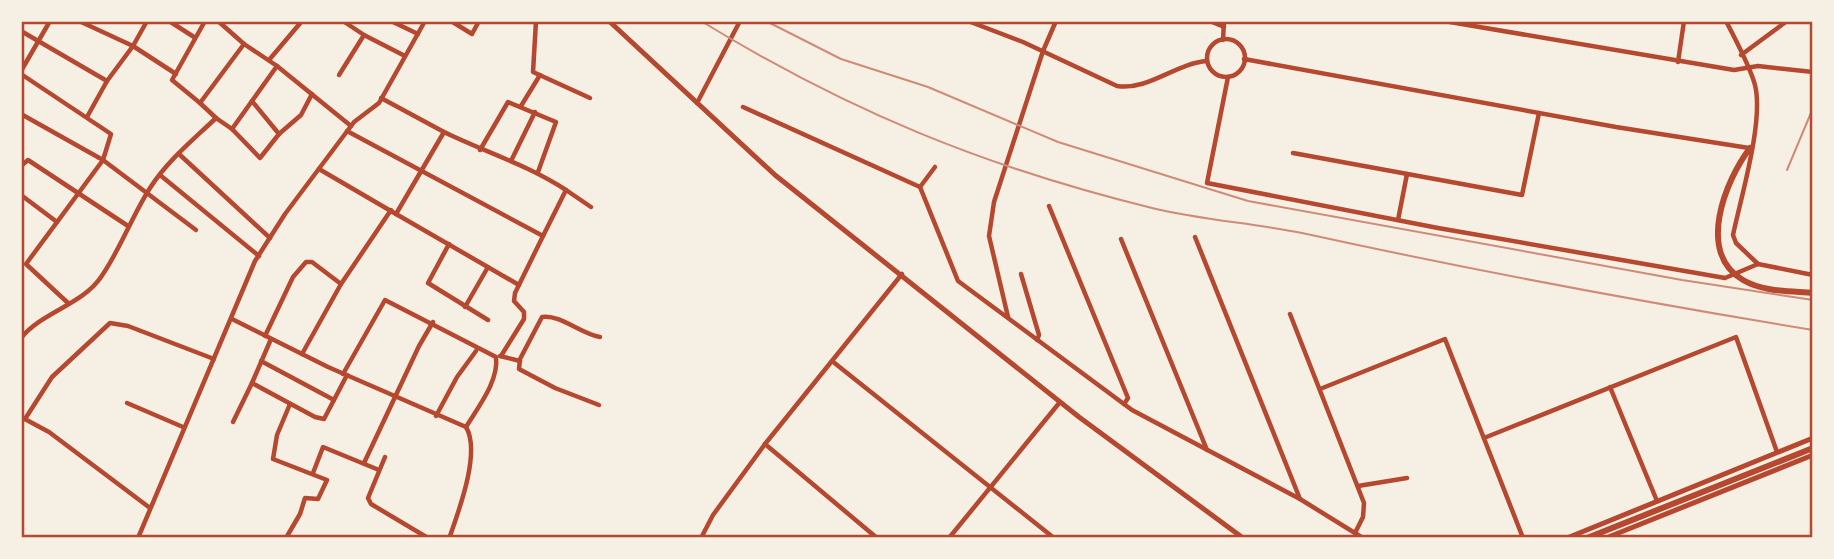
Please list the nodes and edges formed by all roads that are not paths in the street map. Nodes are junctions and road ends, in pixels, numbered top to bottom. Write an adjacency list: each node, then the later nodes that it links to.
1 (50, 21): 29 (street)
2 (79, 21): 31 (street)
3 (148, 21): 31 (street)
4 (169, 21): 27 (street)
5 (205, 21): 27 (street)
6 (218, 21): 30 (street)
7 (301, 21): 36 (street)
8 (343, 21): 26 (street)
9 (391, 21): 25 (street)
10 (425, 21): 25 (street)
11 (451, 21): 12 (street)
12 (479, 21)
13 (537, 21): 45 (street)
14 (610, 21): 53 (street)
15 (740, 21): 53 (street)
16 (968, 21): 32 (street)
17 (1056, 21): 32 (street)
18 (1210, 21): 23 (street)
19 (1444, 21): 38 (street)
20 (1684, 21): 38 (street)
21 (1726, 21): 33 (street)
22 (1787, 21): 33 (street)
23 (1224, 24): 28 (street)
24 (21, 31): 29 (street)
25 (418, 34): 34 (street)
26 (364, 35): 34 (street); 44 (street)
27 (194, 37): 43 (street)
28 (1223, 40): 35 (street); 37 (street)
29 (39, 41): 41 (street); 47 (street)
30 (244, 44): 36 (street); 52 (street)
31 (133, 46): 43 (street); 47 (street)
32 (1043, 51): 37 (street); 108 (street)
33 (1741, 55): 40 (street)
34 (405, 56): 49 (street)
35 (1244, 59): 46 (street); 57 (street)
36 (269, 60): 39 (street)
37 (1207, 61): 46 (street)
38 (1678, 62): 40 (street)
39 (277, 66): 48 (street); 51 (street)
40 (1747, 67): 42 (street); 66 (street)
41 (21, 72): 59 (street)
42 (1813, 72)
43 (176, 74): 52 (street)
44 (339, 75)
45 (540, 75): 50 (street); 54 (street)
46 (1228, 77): 87 (street)
47 (107, 81): 59 (street)
48 (312, 94): 61 (street); 65 (street)
49 (381, 98): 61 (street); 64 (street)
50 (590, 98)
51 (252, 101): 62 (street); 65 (street)
52 (200, 103): 60 (street)
53 (697, 103): 99 (street)
54 (521, 106): 56 (street); 67 (street)
55 (743, 107): 79 (street)
56 (535, 112): 71 (street); 76 (street)
57 (1539, 113): 66 (street); 77 (street)
58 (21, 114): 70 (street)
59 (87, 117): 70 (street)
60 (216, 118): 62 (street); 69 (street)
61 (351, 126): 63 (street)
62 (232, 129): 65 (street)
63 (347, 131): 74 (street); 75 (street)
64 (444, 132): 67 (street); 75 (street)
65 (279, 134)
66 (1750, 148): 97 (street); 104 (main road)
67 (480, 150): 71 (street)
68 (1293, 153): 77 (street)
69 (179, 154): 78 (street); 92 (street)
70 (103, 160): 81 (street); 82 (street)
71 (511, 161): 76 (street)
72 (21, 166): 81 (street)
73 (935, 167): 79 (street)
74 (318, 169): 86 (street); 92 (street)
75 (420, 172): 86 (street); 91 (street)
76 (538, 172): 80 (street)
77 (1407, 174): 87 (street)
78 (160, 175): 82 (street); 96 (street)
79 (920, 187): 108 (street)
80 (566, 190): 85 (street); 91 (street)
81 (79, 193): 88 (street); 89 (street)
82 (147, 194): 89 (street); 90 (street)
83 (21, 195): 88 (street)
84 (1049, 205): 133 (street)
85 (590, 208)
86 (394, 212): 95 (street); 102 (street)
87 (1398, 220): 97 (street)
88 (57, 222): 105 (street)
89 (128, 226): 105 (street)
90 (196, 230)
91 (543, 236): 103 (street)
92 (270, 237): 96 (street)
93 (1195, 237): 154 (street)
94 (1121, 239): 144 (street)
95 (449, 244): 98 (street); 106 (street)
96 (258, 256): 109 (street)
97 (1758, 264): 101 (street)
98 (488, 267): 103 (street); 106 (street)
99 (902, 274): 123 (street); 130 (street)
100 (1021, 274): 116 (street)
101 (1813, 275)
102 (341, 284): 112 (street); 118 (street)
103 (519, 285): 119 (street)
104 (1813, 293)
105 (68, 303): 114 (street)
106 (465, 307): 110 (street)
107 (1290, 314): 127 (street)
108 (1008, 318): 116 (street)
109 (232, 319): 112 (street); 120 (street)
110 (488, 320)
111 (433, 322): 119 (street); 124 (street); 128 (street)
112 (265, 335): 115 (street)
113 (600, 337): 122 (street)
114 (21, 338)
115 (271, 339): 118 (street); 121 (street)
116 (1037, 340): 133 (street)
117 (477, 351): 135 (street)
118 (302, 354): 124 (street)
119 (498, 357): 122 (street); 139 (street)
120 (214, 359): 136 (street); 138 (street)
121 (261, 361): 125 (street); 129 (street)
122 (520, 361): 134 (street)
123 (832, 361): 142 (street); 152 (street)
124 (345, 375): 128 (street); 129 (street)
125 (252, 383): 132 (street); 137 (street)
126 (1610, 387): 140 (street); 145 (street); 155 (street)
127 (1320, 389): 140 (street); 153 (street)
128 (395, 398): 135 (street); 148 (street)
129 (334, 400): 132 (street)
130 (1060, 402): 152 (street); 166 (street)
131 (127, 403): 138 (street)
132 (290, 404): 150 (street)
133 (1124, 404): 144 (street)
134 (599, 405)
135 (436, 416): 139 (street)
136 (23, 418): 156 (street)
137 (233, 422)
138 (183, 427): 156 (street)
139 (466, 427): 158 (street)
140 (1484, 438): 168 (street)
141 (1813, 438): 145 (street)
142 (765, 444): 162 (street); 163 (street)
143 (1813, 448): 170 (main road)
144 (1207, 450): 154 (street)
145 (1777, 452): 155 (street)
146 (1813, 455): 171 (street)
147 (385, 457): 149 (street)
148 (364, 463): 149 (street); 150 (street)
149 (379, 470): 161 (street)
150 (313, 473): 160 (street)
151 (1407, 478): 153 (street)
152 (991, 486): 164 (street); 165 (street)
153 (1358, 486): 157 (street)
154 (1300, 499): 157 (street)
155 (1657, 501): 169 (street)
156 (150, 508): 159 (street)
157 (1355, 533): 167 (street)
158 (450, 536)
159 (138, 538)
160 (286, 538)
161 (428, 538)
162 (701, 538)
163 (877, 538)
164 (949, 538)
165 (1054, 538)
166 (1243, 538)
167 (1363, 538)
168 (1523, 538)
169 (1567, 538)
170 (1587, 538)
171 (1606, 538)

